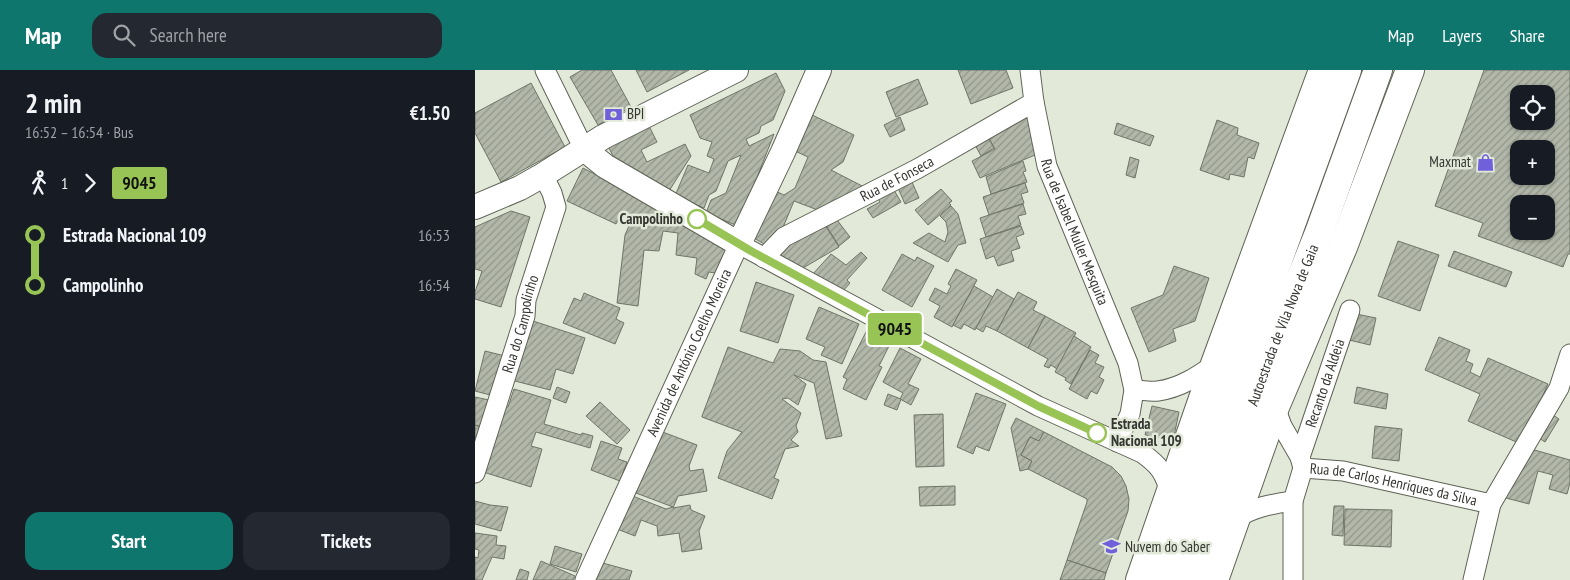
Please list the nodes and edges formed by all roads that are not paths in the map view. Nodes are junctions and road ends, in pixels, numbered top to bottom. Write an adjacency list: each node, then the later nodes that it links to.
1 (545, 70): 10 (street)
2 (736, 70): 10 (main road)
3 (819, 70): 13 (main road, Avenida de António Coelho Moreira)
4 (1030, 70): 9 (street, Rua de Isabel Muller Mesquita)
5 (1323, 70): 17 (highway)
6 (1347, 70): 29 (highway, Autoestrada de Vila Nova de Gaia)
7 (1378, 70): 30 (highway, Autoestrada de Vila Nova de Gaia)
8 (1410, 70): 19 (highway)
9 (1034, 102): 14 (street, Rua de Fonseca); 18 (street, Rua de Isabel Muller Mesquita)
10 (584, 149): 11 (main road); 13 (main road)
11 (543, 175): 12 (main road); 22 (street, Rua do Campolinho)
12 (475, 208)
13 (739, 244): 14 (street); 27 (street, Avenida de António Coelho Moreira)
14 (764, 258): 20 (street)
15 (1350, 310): 21 (street, Recanto da Aldeia)
16 (1570, 354): 25 (street)
17 (1215, 364): 18 (street); 23 (highway)
18 (1134, 390): 20 (street)
19 (1275, 407): 21 (street, Rua de Carlos Henriques da Silva); 26 (highway)
20 (1117, 442): 23 (street)
21 (1302, 463): 24 (street, Recanto da Aldeia); 25 (street, Rua de Carlos Henriques da Silva)
22 (475, 473)
23 (1170, 492): 28 (highway)
24 (1293, 501): 26 (street); 32 (street, Recanto da Aldeia)
25 (1491, 504): 33 (street)
26 (1236, 518): 31 (highway)
27 (585, 580)
28 (1140, 580)
29 (1163, 580)
30 (1191, 580)
31 (1214, 580)
32 (1293, 580)
33 (1473, 580)

